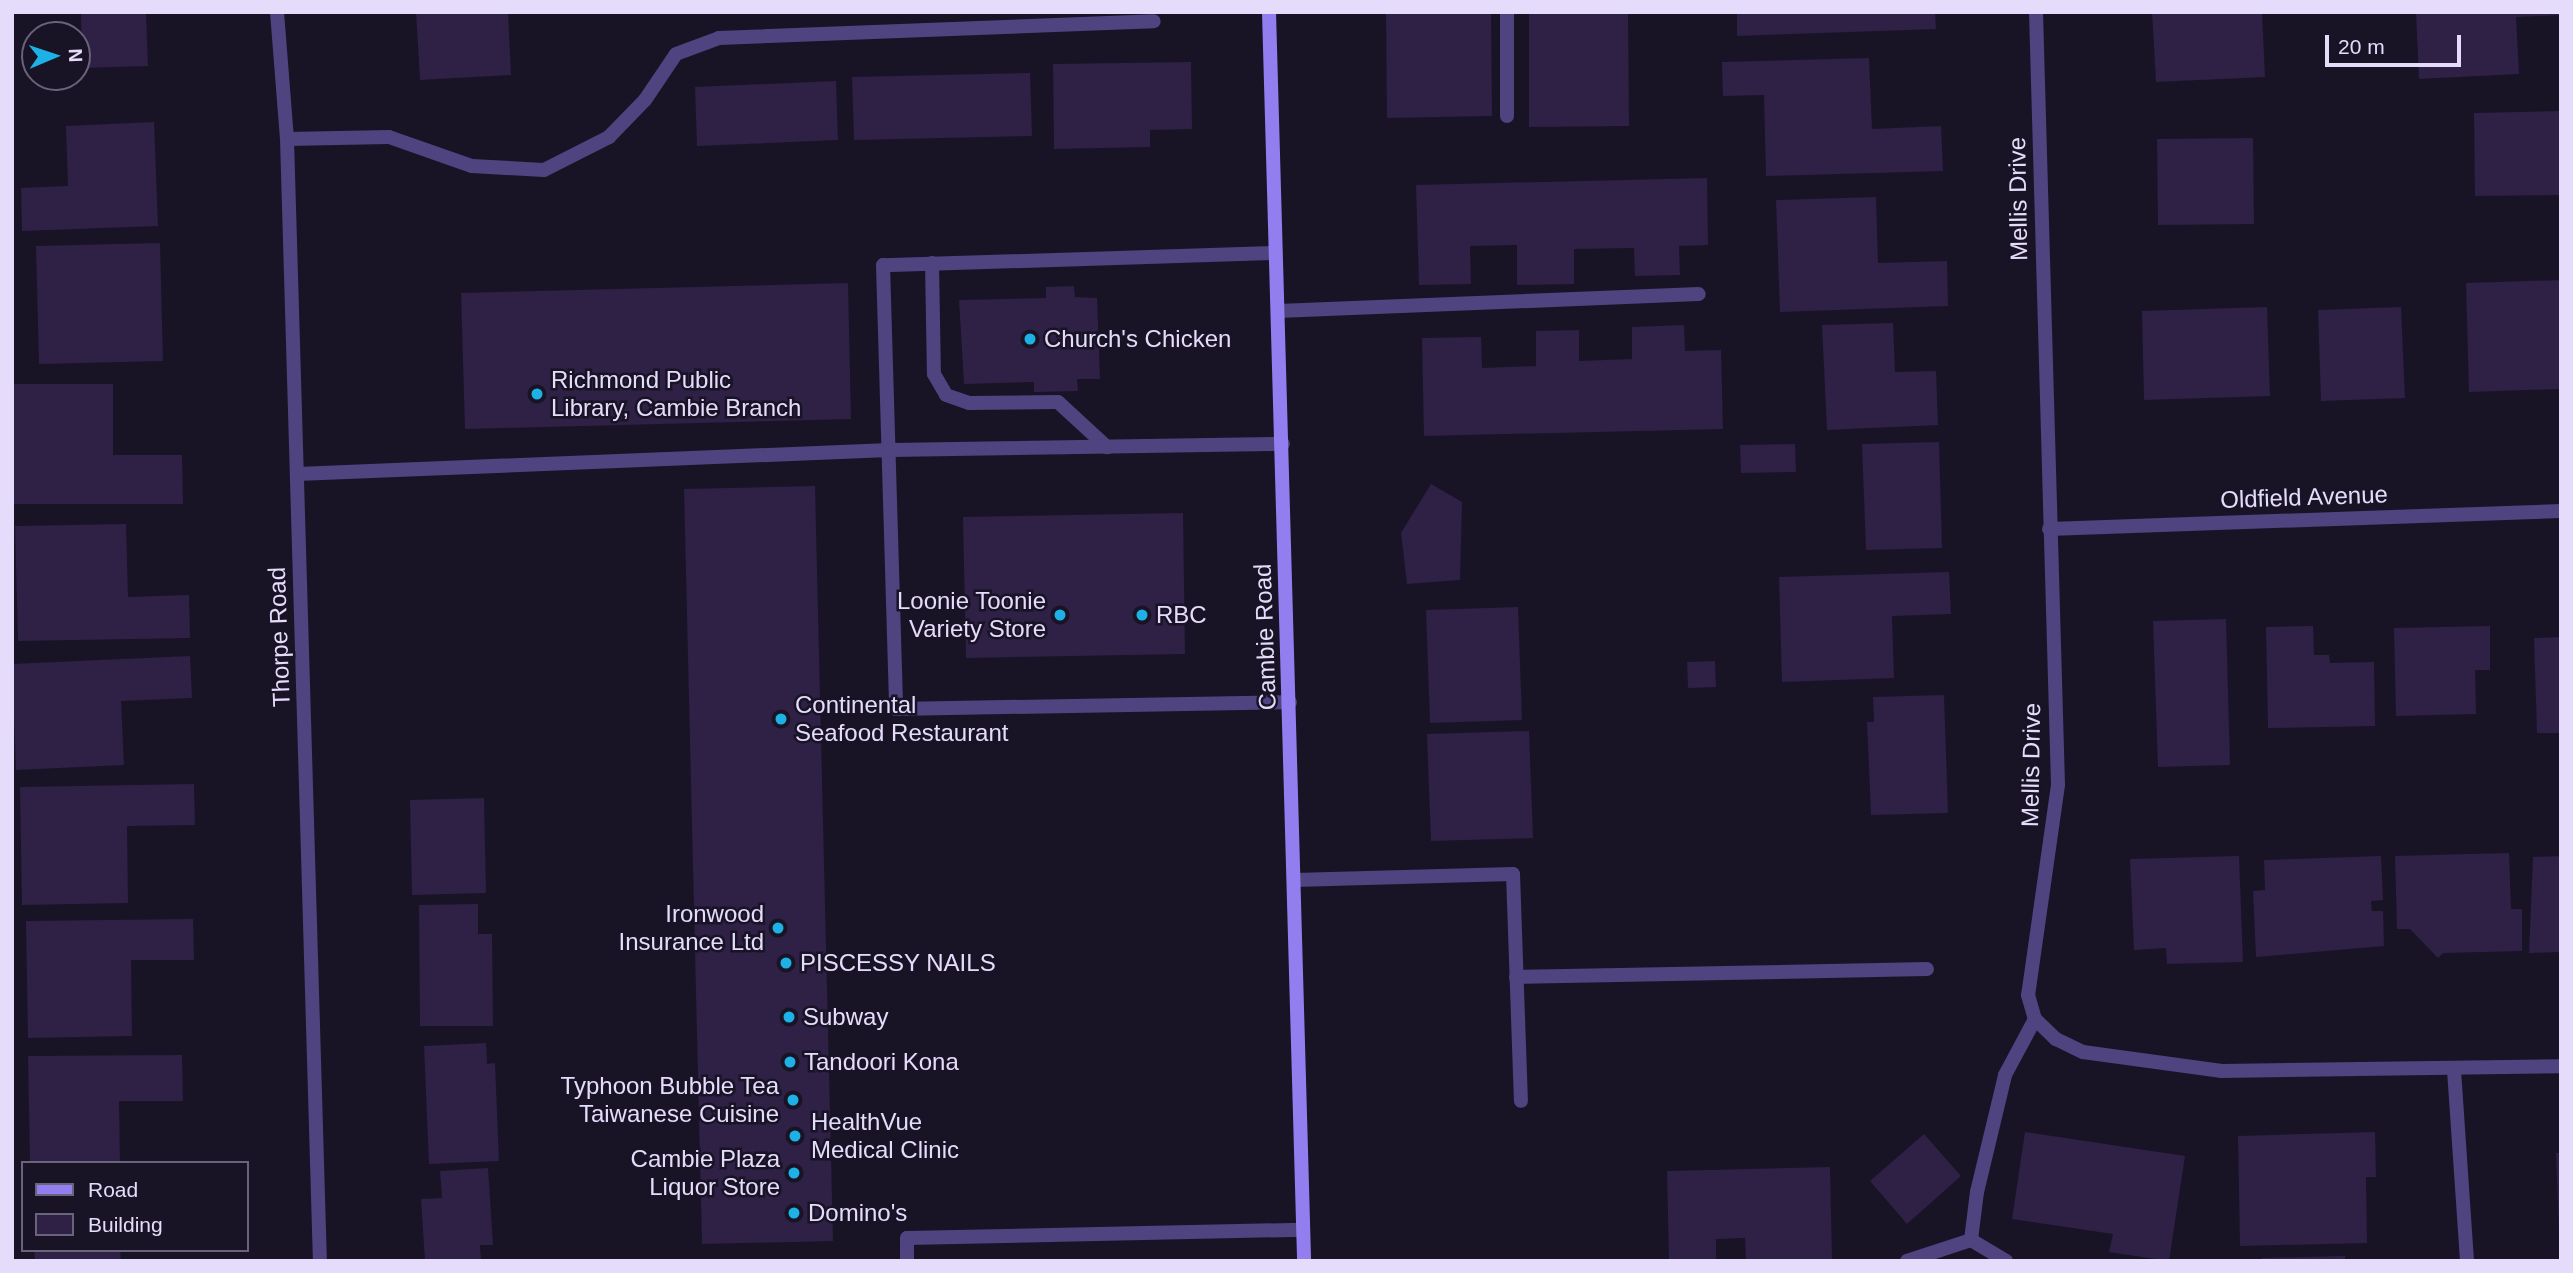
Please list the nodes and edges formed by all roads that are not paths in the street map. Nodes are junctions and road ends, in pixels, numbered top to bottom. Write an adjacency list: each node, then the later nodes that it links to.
1 (277, 12): 8 (street, Thorpe Road)
2 (1269, 12): 9 (main road, Cambie Road)
3 (1507, 12): 7 (street)
4 (2036, 12): 18 (street, Mellis Drive)
5 (1074, 18): 6 (street); 8 (street)
6 (1154, 21)
7 (1507, 116)
8 (287, 139): 16 (street, Thorpe Road)
9 (1275, 253): 10 (street); 12 (main road, Cambie Road)
10 (932, 263): 14 (street); 15 (street)
11 (1699, 295): 12 (street)
12 (1278, 311): 13 (main road, Cambie Road)
13 (1283, 444): 14 (street); 19 (main road, Cambie Road)
14 (1107, 447): 15 (street)
15 (890, 450): 16 (street); 19 (street)
16 (298, 474): 29 (street, Thorpe Road)
17 (2561, 511): 18 (street, Oldfield Avenue)
18 (2049, 528): 23 (street, Mellis Drive)
19 (1290, 702): 20 (main road, Cambie Road)
20 (1294, 880): 22 (street); 27 (main road, Cambie Road)
21 (1927, 969): 22 (street)
22 (1516, 977): 26 (street)
23 (2035, 1019): 25 (street); 28 (street)
24 (2561, 1066): 25 (street)
25 (2455, 1070): 34 (street)
26 (1521, 1101)
27 (1303, 1230): 30 (street); 31 (main road, Cambie Road)
28 (1971, 1240): 32 (street); 33 (street)
29 (320, 1261)
30 (907, 1261)
31 (1304, 1261)
32 (1907, 1261)
33 (2006, 1261)
34 (2467, 1261)

